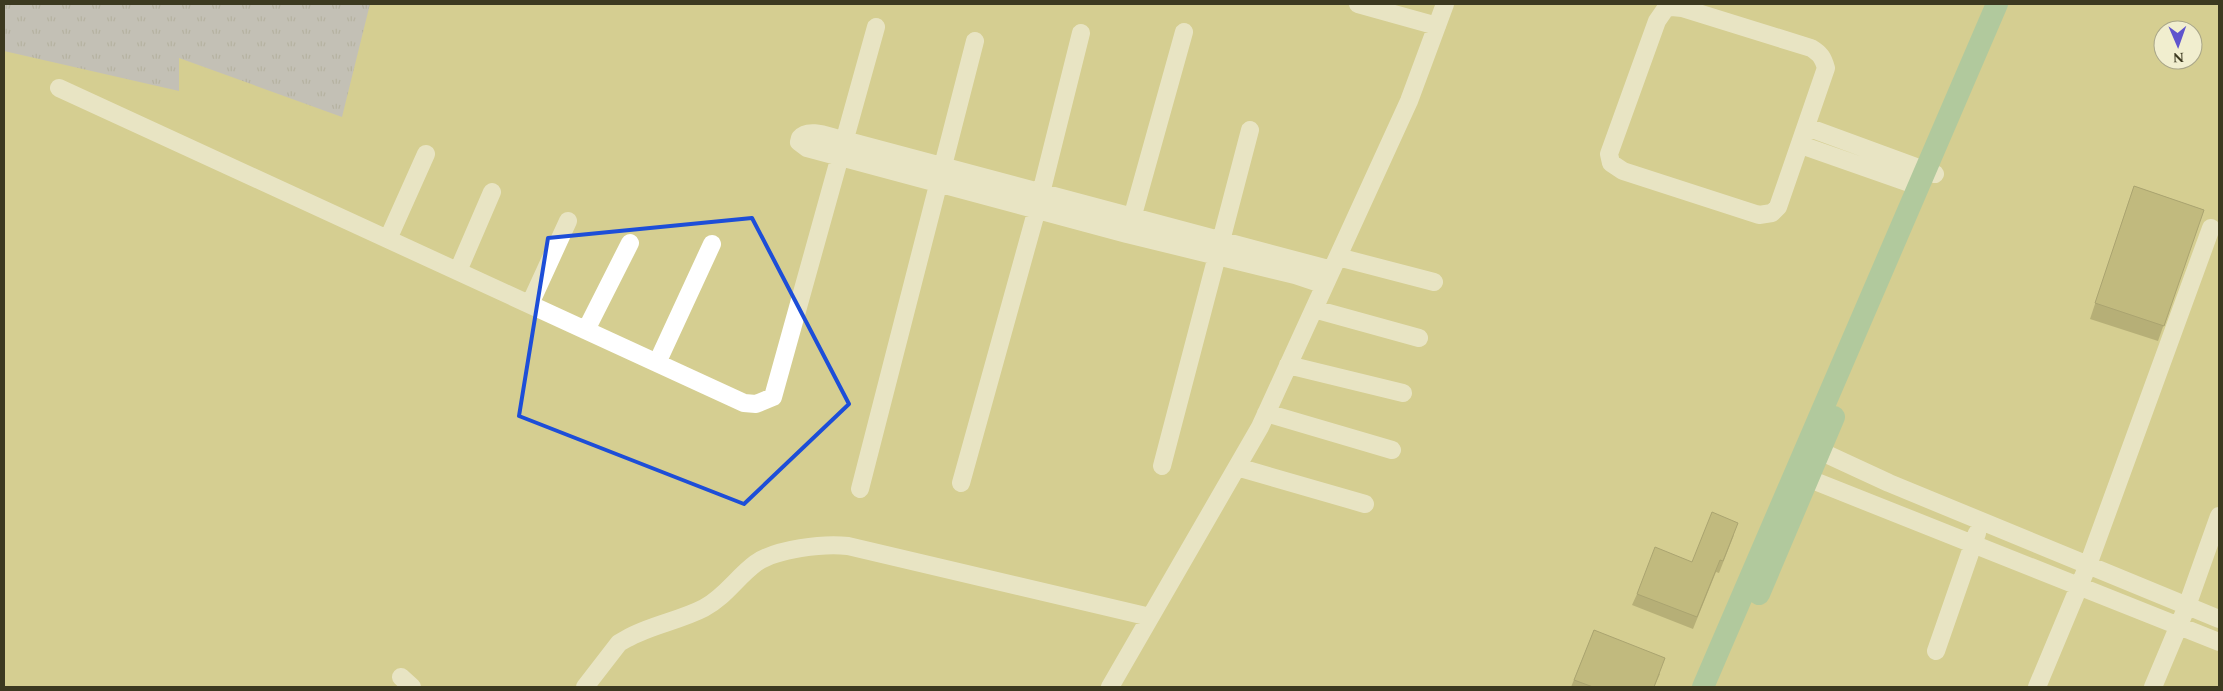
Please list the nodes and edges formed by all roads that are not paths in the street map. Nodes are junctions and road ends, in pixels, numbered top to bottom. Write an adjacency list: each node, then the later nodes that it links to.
1 (1358, 4): 5 (street)
2 (1445, 4): 5 (street)
3 (1997, 4): 19 (main road)
4 (2009, 4): 19 (main road)
5 (1436, 26): 30 (street)
6 (876, 27): 15 (street)
7 (1184, 32): 22 (street)
8 (1082, 33): 21 (street)
9 (975, 41): 18 (street)
10 (59, 88): 26 (street)
11 (1807, 127): 13 (street); 13 (street); 14 (street)
12 (1250, 130): 29 (street)
13 (1801, 145): 17 (street)
14 (1861, 147): 17 (street); 19 (street)
15 (841, 148): 18 (street); 37 (street)
16 (426, 154): 26 (street)
17 (1856, 165): 19 (street)
18 (941, 175): 21 (street); 47 (street)
19 (1926, 177): 41 (main road)
20 (492, 192): 31 (street)
21 (1039, 201): 22 (street); 25 (street); 46 (street)
22 (1132, 217): 25 (street); 29 (street)
23 (568, 221): 33 (street)
24 (2211, 228): 52 (street)
25 (1127, 234): 29 (street)
26 (388, 239): 31 (street)
27 (630, 243): 35 (street)
28 (712, 244): 37 (street)
29 (1217, 249): 30 (street); 43 (street)
30 (1332, 270): 32 (street); 34 (street)
31 (458, 271): 33 (street)
32 (1434, 282)
33 (530, 304): 35 (street)
34 (1314, 309): 36 (street); 38 (street)
35 (586, 330): 37 (street)
36 (1419, 338)
37 (657, 363)
38 (1288, 365): 39 (street); 40 (street)
39 (1403, 393)
40 (1266, 413): 42 (street); 44 (street)
41 (1813, 448): 45 (main road); 50 (street)
42 (1392, 450)
43 (1162, 466)
44 (1237, 467): 48 (street); 55 (street)
45 (1801, 476): 51 (street); 62 (main road); 63 (main road)
46 (961, 483)
47 (860, 489)
48 (1365, 504)
49 (2219, 516): 54 (street)
50 (1981, 521): 51 (street); 52 (street)
51 (1973, 544): 53 (street); 59 (street)
52 (2088, 565): 53 (street); 54 (street)
53 (2079, 586): 57 (street); 64 (street)
54 (2187, 606): 56 (street); 57 (street)
55 (1150, 617): 60 (street); 61 (street)
56 (2219, 619)
57 (2178, 626): 58 (street); 65 (street)
58 (2219, 642)
59 (1936, 651)
60 (585, 687)
61 (1110, 687)
62 (1703, 687)
63 (1719, 687)
64 (2036, 687)
65 (2153, 687)

